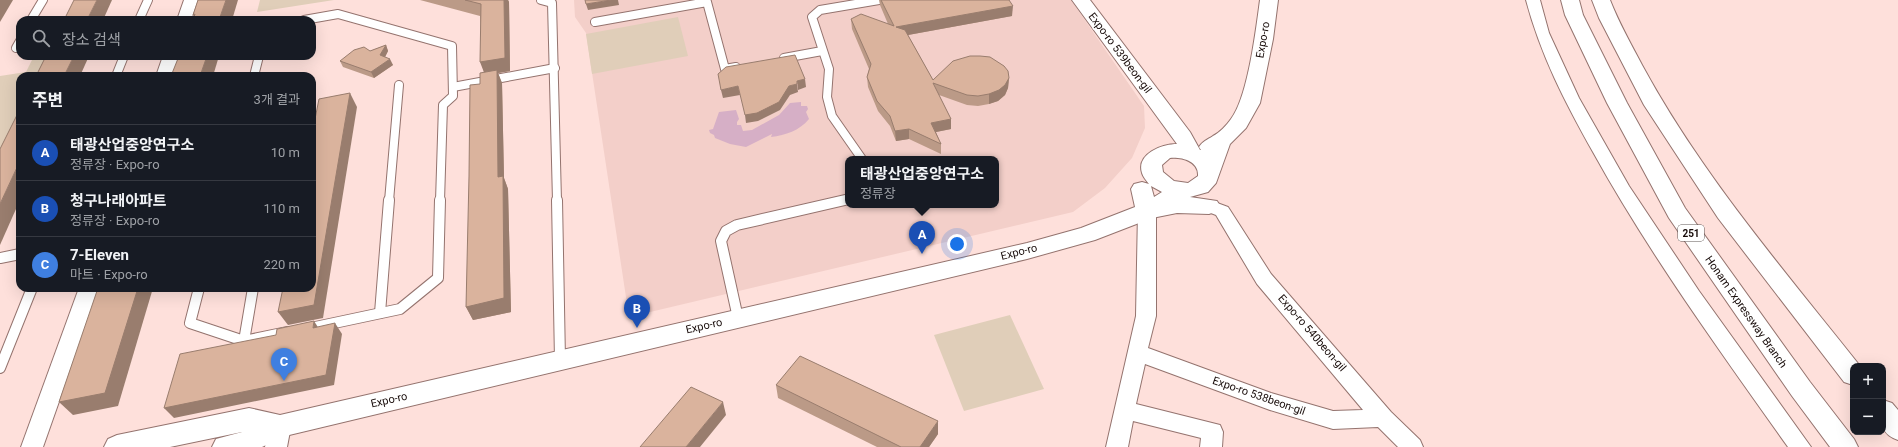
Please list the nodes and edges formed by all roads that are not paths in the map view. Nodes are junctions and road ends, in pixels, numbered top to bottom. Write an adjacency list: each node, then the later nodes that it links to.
1 (42, 0): 11 (lane)
2 (148, 0): 12 (lane)
3 (191, 0): 13 (street)
4 (541, 0): 22 (lane)
5 (879, 0): 16 (lane)
6 (1081, 0): 28 (main road, Expo-ro 539beon-gil)
7 (1269, 0): 30 (main road, Expo-ro)
8 (1533, 0): 62 (street)
9 (1570, 0): 63 (main road, Honam Expressway Branch / 251)
10 (1601, 0): 50 (main road)
11 (34, 16)
12 (141, 16)
13 (185, 16)
14 (316, 18): 27 (lane)
15 (595, 22): 21 (lane)
16 (822, 51): 17 (lane); 31 (lane)
17 (777, 59)
18 (122, 60): 23 (lane)
19 (170, 60): 24 (street)
20 (258, 60): 25 (lane)
21 (748, 65)
22 (555, 68): 27 (lane); 48 (lane)
23 (118, 72)
24 (165, 72)
25 (255, 72)
26 (399, 85): 44 (lane)
27 (453, 87): 44 (lane)
28 (1159, 106): 29 (main road, Expo-ro 539beon-gil); 33 (main road)
29 (1178, 131): 30 (main road); 32 (main road, Expo-ro 539beon-gil)
30 (1218, 142): 32 (main road)
31 (860, 156)
32 (1201, 165): 33 (main road); 34 (main road); 36 (main road, Expo-ro 539beon-gil)
33 (1151, 172): 34 (main road); 37 (main road)
34 (1186, 190): 36 (main road); 37 (main road)
35 (845, 200): 45 (lane)
36 (1215, 209): 37 (main road); 53 (street, Expo-ro 540beon-gil)
37 (1136, 215): 45 (main road, Expo-ro); 47 (street)
38 (16, 255): 39 (lane)
39 (0, 258)
40 (30, 292): 49 (lane)
41 (88, 292): 56 (street)
42 (198, 292): 46 (lane)
43 (252, 292): 46 (lane)
44 (380, 313): 46 (lane)
45 (738, 318): 48 (main road, Expo-ro)
46 (244, 342)
47 (1138, 353): 51 (street); 53 (street, Expo-ro 538beon-gil)
48 (560, 360): 55 (main road, Expo-ro)
49 (0, 368)
50 (1850, 371)
51 (1124, 410): 59 (street); 60 (street)
52 (1886, 415): 54 (main road)
53 (1384, 418): 61 (street, Expo-ro 540beon-gil)
54 (1898, 429)
55 (278, 436): 57 (main road, Expo-ro); 58 (main road, Expo-ro)
56 (32, 447)
57 (117, 447)
58 (225, 447)
59 (1117, 447)
60 (1211, 447)
61 (1412, 447)
62 (1800, 447)
63 (1845, 447)

